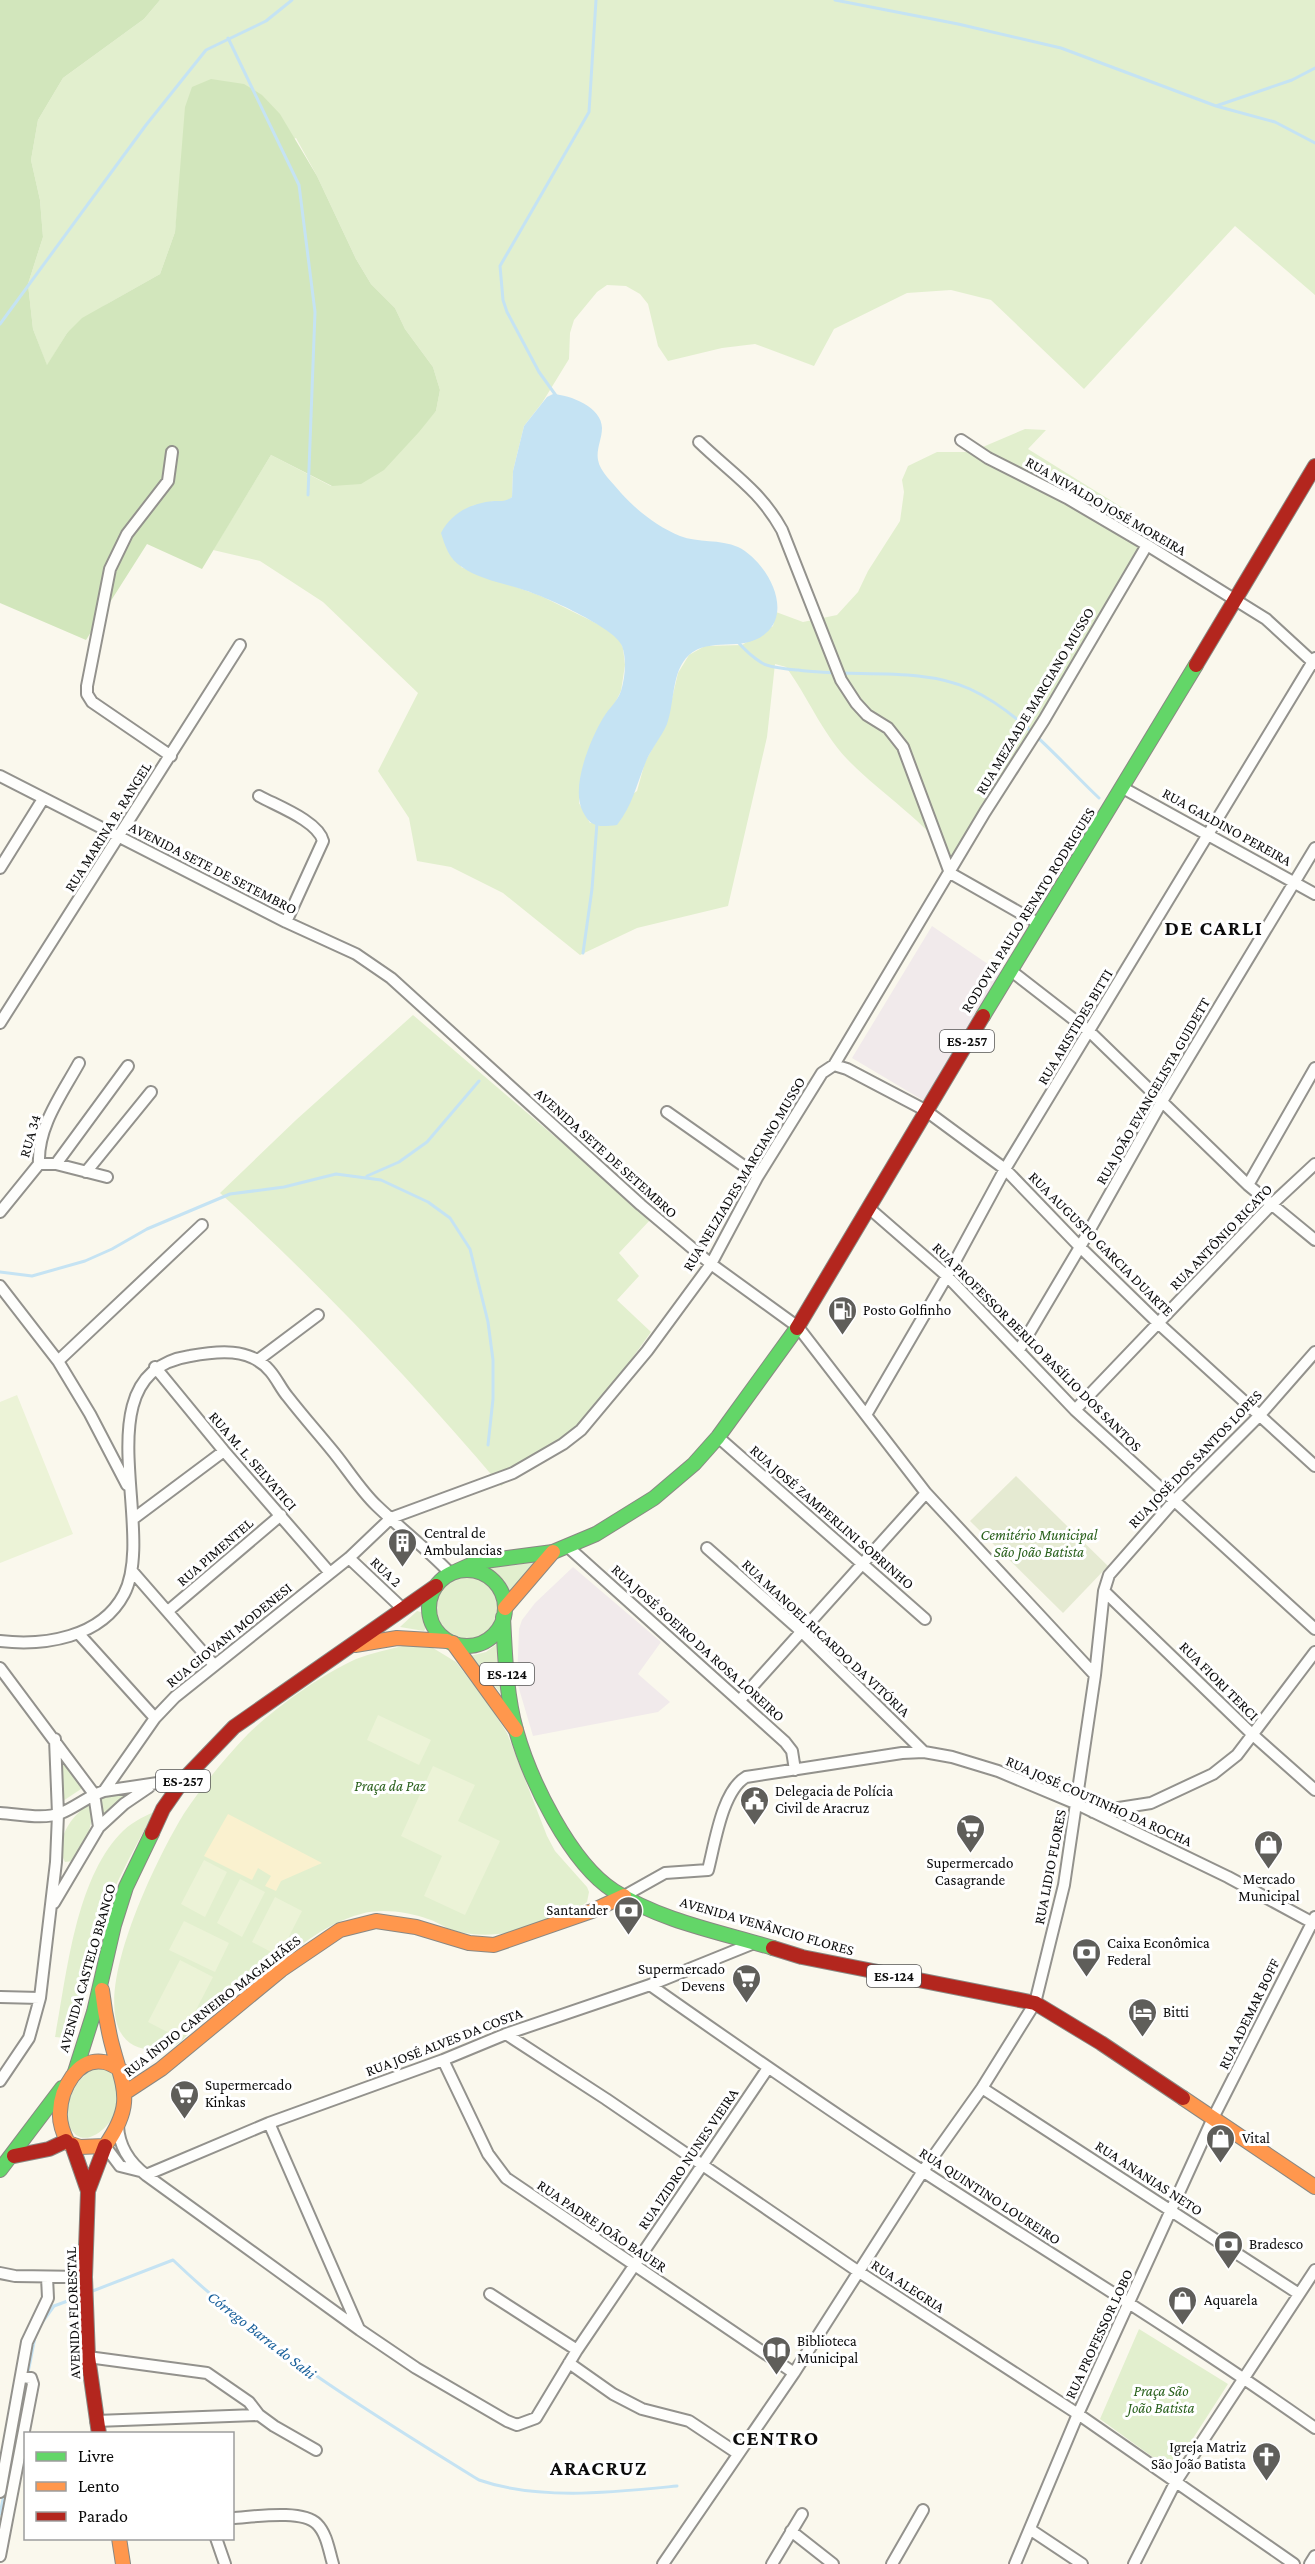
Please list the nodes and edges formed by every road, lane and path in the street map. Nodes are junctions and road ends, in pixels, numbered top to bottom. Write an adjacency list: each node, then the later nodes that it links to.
1 (961, 440): 5 (street, RUA NIVALDO JOSÉ MOREIRA)
2 (699, 442): 18 (street)
3 (172, 453): 9 (street)
4 (1315, 466): 6 (main road, RODOVIA PAULO RENATO RODRIGUES / ES-257)
5 (1147, 545): 6 (street, RUA NIVALDO JOSÉ MOREIRA); 18 (street, RUA MEZAADE MARCIANO MUSSO)
6 (1235, 600): 8 (street, RUA NIVALDO JOSÉ MOREIRA); 11 (main road, RODOVIA PAULO RENATO RODRIGUES / ES-257)
7 (240, 645): 9 (street, RUA MARINA B. RANGEL)
8 (1314, 661): 14 (street, RUA ARISTIDES BITTI)
9 (171, 756): 15 (street, RUA MARINA B. RANGEL)
10 (0, 776): 13 (street, AVENIDA SETE DE SETEMBRO)
11 (1123, 788): 14 (street, RUA GALDINO PEREIRA); 22 (main road, RODOVIA PAULO RENATO RODRIGUES / ES-257)
12 (260, 796): 21 (street)
13 (43, 799): 15 (street, AVENIDA SETE DE SETEMBRO); 17 (street)
14 (1209, 834): 19 (street, RUA GALDINO PEREIRA); 25 (street, RUA ARISTIDES BITTI)
15 (120, 838): 21 (street, AVENIDA SETE DE SETEMBRO); 24 (street, RUA MARINA B. RANGEL)
16 (1315, 848): 19 (street, RUA JOÃO EVANGELISTA GUIDETT)
17 (0, 868)
18 (950, 873): 22 (street); 27 (street, RUA MEZAADE MARCIANO MUSSO)
19 (1295, 882): 20 (street, RUA GALDINO PEREIRA); 31 (street, RUA JOÃO EVANGELISTA GUIDETT)
20 (1315, 894)
21 (286, 922): 48 (street, AVENIDA SETE DE SETEMBRO)
22 (1038, 922): 23 (main road, RODOVIA PAULO RENATO RODRIGUES / ES-257)
23 (1010, 970): 25 (street); 32 (main road, RODOVIA PAULO RENATO RODRIGUES / ES-257)
24 (0, 1023)
25 (1090, 1032): 31 (street); 37 (street, RUA ARISTIDES BITTI)
26 (79, 1063): 34 (street, RUA 34)
27 (834, 1065): 32 (street, RUA AUGUSTO GARCIA DUARTE); 39 (street, RUA NELZIADES MARCIANO MUSSO)
28 (128, 1066): 35 (street)
29 (1314, 1074): 41 (street)
30 (151, 1092): 38 (street)
31 (1161, 1103): 41 (street); 47 (street, RUA JOÃO EVANGELISTA GUIDETT)
32 (925, 1110): 37 (street, RUA AUGUSTO GARCIA DUARTE); 43 (main road, RODOVIA PAULO RENATO RODRIGUES / ES-257)
33 (667, 1112): 39 (street)
34 (39, 1164): 35 (street); 44 (street, RUA 34)
35 (56, 1164): 38 (street)
36 (1315, 1164): 42 (street, RUA ANTÔNIO RICATO)
37 (1005, 1169): 47 (street, RUA AUGUSTO GARCIA DUARTE); 49 (street, RUA ARISTIDES BITTI)
38 (86, 1172): 40 (street)
39 (758, 1176): 48 (street, RUA NELZIADES MARCIANO MUSSO)
40 (107, 1178)
41 (1248, 1185): 42 (street)
42 (1271, 1205): 46 (street); 52 (street, RUA ANTÔNIO RICATO)
43 (870, 1209): 49 (street, RUA PROFESSOR BERILO BASÍLIO DOS SANTOS); 53 (main road, RODOVIA PAULO RENATO RODRIGUES / ES-257)
44 (0, 1212)
45 (202, 1225): 57 (street)
46 (1315, 1240)
47 (1080, 1247): 52 (street, RUA AUGUSTO GARCIA DUARTE); 54 (street, RUA JOÃO EVANGELISTA GUIDETT)
48 (711, 1264): 53 (street, AVENIDA SETE DE SETEMBRO); 69 (street, RUA NELZIADES MARCIANO MUSSO)
49 (947, 1276): 54 (street, RUA PROFESSOR BERILO BASÍLIO DOS SANTOS); 60 (street, RUA ARISTIDES BITTI)
50 (0, 1286): 57 (street)
51 (318, 1315): 56 (street)
52 (1158, 1323): 59 (street, RUA ANTÔNIO RICATO); 61 (street, RUA AUGUSTO GARCIA DUARTE)
53 (798, 1327): 60 (street, AVENIDA SETE DE SETEMBRO); 62 (main road, RODOVIA PAULO RENATO RODRIGUES / ES-257)
54 (1019, 1350): 59 (street, RUA PROFESSOR BERILO BASÍLIO DOS SANTOS)
55 (1315, 1352): 61 (street, RUA JOSÉ DOS SANTOS LOPES)
56 (258, 1360): 58 (street); 69 (street)
57 (58, 1361): 65 (street)
58 (155, 1367): 63 (street, RUA M. L. SELVATICI); 65 (street)
59 (1075, 1410): 67 (street, RUA PROFESSOR BERILO BASÍLIO DOS SANTOS)
60 (866, 1415): 66 (street, AVENIDA SETE DE SETEMBRO)
61 (1259, 1416): 64 (street, RUA AUGUSTO GARCIA DUARTE); 67 (street, RUA JOSÉ DOS SANTOS LOPES)
62 (718, 1437): 71 (main road, RODOVIA PAULO RENATO RODRIGUES / ES-257); 75 (street, RUA JOSÉ ZAMPERLINI SOBRINHO)
63 (224, 1451): 68 (street, RUA M. L. SELVATICI); 70 (street)
64 (1315, 1466)
65 (128, 1488): 70 (street)
66 (926, 1492): 75 (street); 94 (street, AVENIDA SETE DE SETEMBRO)
67 (1174, 1501): 80 (street, RUA JOSÉ DOS SANTOS LOPES); 85 (street, RUA PROFESSOR BERILO BASÍLIO DOS SANTOS)
68 (280, 1515): 78 (street, RUA M. L. SELVATICI); 82 (street, RUA PIMENTEL)
69 (391, 1518): 74 (street, RUA GIOVANI MODENESI); 77 (street)
70 (133, 1519): 76 (street)
71 (568, 1547): 73 (main road, RODOVIA PAULO RENATO RODRIGUES / ES-257); 95 (street, RUA JOSÉ SOEIRO DA ROSA LOREIRO)
72 (707, 1548): 86 (street, RUA MANOEL RICARDO DA VITÓRIA)
73 (553, 1552): 77 (main road, ES-257); 83 (main road)
74 (348, 1558): 78 (street, RUA GIOVANI MODENESI); 81 (street, RUA 2)
75 (862, 1562): 84 (street, RUA JOSÉ ZAMPERLINI SOBRINHO); 86 (street)
76 (132, 1571): 82 (street); 87 (street)
77 (454, 1572): 79 (main road); 83 (main road)
78 (330, 1573): 92 (street, RUA GIOVANI MODENESI)
79 (436, 1586): 81 (main road, AVENIDA CASTELO BRANCO / ES-257); 89 (main road)
80 (1104, 1591): 94 (street, RUA LIDIO FLORES); 98 (street, RUA FIORI TERCI)
81 (403, 1609): 90 (main road, AVENIDA CASTELO BRANCO / ES-257)
82 (168, 1611): 92 (street)
83 (504, 1613): 89 (main road); 97 (main road, ES-124)
84 (925, 1619)
85 (1315, 1629)
86 (802, 1632): 95 (street); 100 (street, RUA MANOEL RICARDO DA VITÓRIA)
87 (79, 1634): 88 (street); 96 (street)
88 (0, 1641)
89 (450, 1642): 90 (main road, AVENIDA CASTELO BRANCO / ES-257); 97 (main road, ES-124)
90 (352, 1645): 102 (main road, AVENIDA CASTELO BRANCO / ES-257)
91 (1315, 1652): 98 (street)
92 (214, 1665): 96 (street, RUA GIOVANI MODENESI)
93 (0, 1668): 99 (street)
94 (1095, 1675): 106 (street, RUA LIDIO FLORES)
95 (740, 1700): 101 (street, RUA JOSÉ SOEIRO DA ROSA LOREIRO)
96 (155, 1718): 105 (street, RUA GIOVANI MODENESI)
97 (516, 1730): 113 (main road, ES-124)
98 (1253, 1735): 104 (street, RUA FIORI TERCI); 107 (street)
99 (55, 1739): 105 (street); 109 (street)
100 (924, 1752): 101 (street, RUA JOSÉ COUTINHO DA ROCHA); 106 (street, RUA JOSÉ COUTINHO DA ROCHA)
101 (795, 1770): 113 (street, RUA JOSÉ COUTINHO DA ROCHA)
102 (184, 1779): 103 (street); 117 (main road, AVENIDA CASTELO BRANCO / ES-257)
103 (152, 1785): 105 (street); 110 (street)
104 (1315, 1790)
105 (99, 1792): 109 (street); 110 (street)
106 (1077, 1804): 107 (street, RUA JOSÉ COUTINHO DA ROCHA); 121 (street, RUA LIDIO FLORES)
107 (1093, 1812): 115 (street, RUA JOSÉ COUTINHO DA ROCHA)
108 (0, 1813): 109 (street)
109 (58, 1814): 111 (street)
110 (99, 1827): 112 (street)
111 (56, 1862): 112 (street); 114 (street)
112 (77, 1866): 114 (street)
113 (624, 1896): 116 (main road, AVENIDA VENÂNCIO FLORES / ES-124); 129 (main road, RUA ÍNDIO CARNEIRO MAGALHÃES)
114 (52, 1905): 120 (street)
115 (1314, 1921): 130 (street, RUA ADEMAR BOFF)
116 (754, 1943): 118 (street, RUA JOSÉ ALVES DA COSTA); 121 (main road, AVENIDA VENÂNCIO FLORES / ES-124)
117 (101, 1981): 125 (main road, ES-257); 126 (main road, AVENIDA CASTELO BRANCO / ES-257)
118 (650, 1985): 122 (street, RUA JOSÉ ALVES DA COSTA); 124 (street, RUA QUINTINO LOUREIRO)
119 (0, 1997): 120 (street)
120 (40, 1998): 127 (street)
121 (1035, 2003): 128 (street, RUA LIDIO FLORES); 130 (main road, AVENIDA VENÂNCIO FLORES / ES-124)
122 (506, 2034): 123 (street, RUA JOSÉ ALVES DA COSTA); 136 (street, RUA ALEGRIA)
123 (443, 2060): 131 (street, RUA JOSÉ ALVES DA COSTA); 143 (street, RUA PADRE JOÃO BAUER)
124 (768, 2068): 136 (street, RUA IZIDRO NUNES VIEIRA); 138 (street, RUA QUINTINO LOUREIRO)
125 (121, 2070): 126 (main road); 129 (main road, ES-257)
126 (70, 2078): 133 (main road, ES-257); 135 (main road, AVENIDA CASTELO BRANCO)
127 (0, 2081)
128 (982, 2088): 138 (street, RUA LIDIO FLORES); 142 (street, RUA ANANIAS NETO)
129 (126, 2092): 132 (main road, ES-257)
130 (1214, 2118): 140 (main road, AVENIDA VENÂNCIO FLORES / ES-124); 142 (street, RUA PROFESSOR LOBO)
131 (268, 2123): 139 (street, RUA JOSÉ ALVES DA COSTA); 152 (street)
132 (118, 2125): 134 (main road); 139 (street)
133 (69, 2143): 134 (main road); 135 (main road); 141 (main road, AVENIDA FLORESTAL / ES-257)
134 (105, 2146): 139 (street); 141 (main road, AVENIDA FLORESTAL / ES-257)
135 (14, 2156): 137 (main road, AVENIDA CASTELO BRANCO)
136 (700, 2165): 143 (street, RUA IZIDRO NUNES VIEIRA); 145 (street, RUA ALEGRIA)
137 (0, 2170)
138 (923, 2171): 145 (street, RUA LIDIO FLORES); 151 (street, RUA QUINTINO LOUREIRO)
139 (143, 2173): 152 (street)
140 (1315, 2187)
141 (88, 2192): 148 (main road, AVENIDA FLORESTAL / ES-257)
142 (1172, 2211): 150 (street, RUA ANANIAS NETO); 151 (street, RUA PROFESSOR LOBO)
143 (634, 2266): 153 (street, RUA IZIDRO NUNES VIEIRA); 156 (street, RUA PADRE JOÃO BAUER)
144 (1315, 2270): 150 (street)
145 (859, 2272): 156 (street, RUA LIDIO FLORES); 159 (street, RUA ALEGRIA)
146 (0, 2273): 147 (street)
147 (47, 2277): 148 (street); 157 (street)
148 (85, 2277): 154 (main road, AVENIDA FLORESTAL / ES-257)
149 (490, 2294): 153 (street)
150 (1299, 2294): 158 (street)
151 (1130, 2304): 158 (street, RUA QUINTINO LOUREIRO); 159 (street, RUA PROFESSOR LOBO)
152 (360, 2330): 155 (street, RUA IZIDRO NUNES VIEIRA)
153 (577, 2350): 155 (street, RUA IZIDRO NUNES VIEIRA)
154 (88, 2357): 160 (street); 161 (main road, AVENIDA FLORESTAL / ES-257)
155 (569, 2363): 164 (street)
156 (794, 2373): 164 (street, RUA LIDIO FLORES)
157 (21, 2377): 166 (street); 174 (street)
158 (1243, 2378): 162 (street, RUA QUINTINO LOUREIRO); 165 (street)
159 (1078, 2414): 165 (street, RUA ALEGRIA); 171 (street, RUA PROFESSOR LOBO)
160 (259, 2415): 161 (street); 163 (street)
161 (98, 2427)
162 (1315, 2428)
163 (316, 2450)
164 (737, 2453): 179 (street, RUA LIDIO FLORES)
165 (1176, 2483): 185 (street); 186 (street, RUA ALEGRIA)
166 (0, 2492)
167 (923, 2510): 182 (street)
168 (802, 2514): 170 (street)
169 (234, 2518): 178 (street)
170 (791, 2530): 180 (street); 181 (street)
171 (1031, 2530): 183 (street, RUA PROFESSOR LOBO); 184 (street)
172 (119, 2540): 176 (main road)
173 (217, 2540): 177 (street)
174 (0, 2556)
175 (1315, 2556): 187 (street)
176 (123, 2564)
177 (225, 2564)
178 (333, 2564)
179 (663, 2564)
180 (772, 2564)
181 (833, 2564)
182 (892, 2564)
183 (1015, 2564)
184 (1083, 2564)
185 (1134, 2564)
186 (1294, 2564)
187 (1310, 2564)

